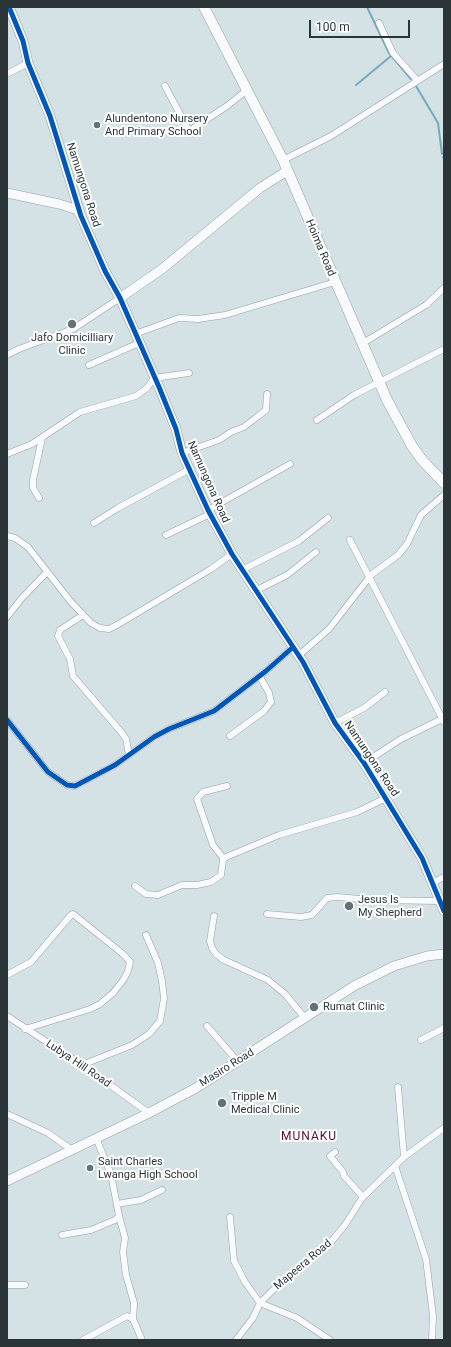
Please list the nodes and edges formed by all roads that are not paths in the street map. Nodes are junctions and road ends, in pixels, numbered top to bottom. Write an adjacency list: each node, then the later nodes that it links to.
1 (9, 7): 4 (street, Namungona Road)
2 (204, 7): 9 (main road, Hoima Road)
3 (379, 23): 7 (street)
4 (28, 63): 6 (street); 13 (street, Namungona Road)
5 (444, 64): 7 (street)
6 (7, 74)
7 (418, 80): 10 (street)
8 (165, 86): 9 (street)
9 (247, 90): 10 (main road, Hoima Road)
10 (283, 160): 11 (main road, Hoima Road)
11 (287, 171): 14 (main road, Hoima Road); 16 (street)
12 (7, 193): 13 (street)
13 (81, 216): 16 (street, Namungona Road)
14 (335, 282): 17 (street); 19 (main road, Hoima Road)
15 (444, 288): 19 (street)
16 (120, 298): 17 (street, Namungona Road); 21 (street)
17 (135, 334): 18 (street, Namungona Road)
18 (139, 343): 22 (street); 24 (street, Namungona Road)
19 (363, 343): 25 (main road, Hoima Road)
20 (444, 349): 25 (street)
21 (7, 355)
22 (89, 365)
23 (189, 373): 24 (street)
24 (154, 378): 28 (street); 29 (street, Namungona Road)
25 (379, 381): 27 (street); 33 (main road, Hoima Road)
26 (267, 394): 29 (street)
27 (317, 420)
28 (42, 438): 30 (street); 35 (street)
29 (182, 453): 32 (street, Namungona Road)
30 (7, 454)
31 (290, 464): 36 (street)
32 (190, 469): 36 (street, Namungona Road); 38 (street)
33 (444, 483)
34 (444, 495): 50 (street)
35 (39, 498)
36 (209, 512): 39 (street); 43 (street, Namungona Road)
37 (328, 518): 44 (street)
38 (94, 523)
39 (166, 535)
40 (7, 536): 45 (street)
41 (350, 540): 55 (street)
42 (316, 552): 46 (street)
43 (232, 554): 44 (street, Namungona Road); 47 (street)
44 (242, 570): 46 (street, Namungona Road)
45 (47, 572): 47 (street); 48 (street)
46 (255, 591): 49 (street, Namungona Road)
47 (83, 615): 58 (street)
48 (7, 617)
49 (292, 648): 50 (street, Namungona Road); 51 (street)
50 (298, 656): 56 (street, Namungona Road)
51 (260, 676): 57 (street); 58 (street)
52 (385, 692): 56 (street)
53 (444, 718): 59 (street)
54 (7, 720): 58 (street)
55 (444, 722)
56 (335, 723): 59 (street, Namungona Road)
57 (230, 736)
58 (130, 755)
59 (364, 763): 61 (street, Namungona Road)
60 (227, 786): 62 (street)
61 (386, 798): 62 (street); 64 (street, Namungona Road)
62 (224, 859): 65 (street)
63 (444, 877): 64 (street)
64 (434, 882): 66 (street, Namungona Road)
65 (135, 886)
66 (440, 901): 67 (street, Namungona Road); 68 (street)
67 (444, 911)
68 (266, 914)
69 (214, 916): 74 (street)
70 (146, 935): 80 (street)
71 (444, 954): 74 (street, Masiro Road)
72 (7, 975): 77 (street)
73 (7, 1016): 77 (street, Lubya Hill Road)
74 (304, 1017): 79 (street, Masiro Road)
75 (207, 1026): 79 (street)
76 (444, 1028): 78 (street)
77 (25, 1029): 80 (street, Lubya Hill Road)
78 (421, 1040)
79 (238, 1062): 82 (street, Masiro Road)
80 (82, 1065): 82 (street, Lubya Hill Road)
81 (398, 1087): 88 (street)
82 (149, 1113): 85 (street, Masiro Road)
83 (7, 1114): 86 (street)
84 (444, 1128): 88 (street, Mapeera Road)
85 (96, 1138): 86 (street, Masiro Road); 93 (street)
86 (72, 1150): 90 (street, Masiro Road)
87 (335, 1152): 92 (street)
88 (404, 1157): 89 (street, Mapeera Road)
89 (395, 1166): 92 (street, Mapeera Road); 105 (street)
90 (7, 1181)
91 (162, 1190): 93 (street)
92 (363, 1197): 99 (street, Mapeera Road)
93 (117, 1204): 94 (street)
94 (119, 1216): 96 (street); 100 (street)
95 (230, 1217): 99 (street)
96 (62, 1235)
97 (7, 1285): 98 (street)
98 (25, 1285)
99 (260, 1303): 103 (street, Mapeera Road); 104 (street)
100 (133, 1319): 101 (street); 102 (street)
101 (83, 1340)
102 (142, 1340)
103 (236, 1340)
104 (330, 1340)
105 (432, 1340)

